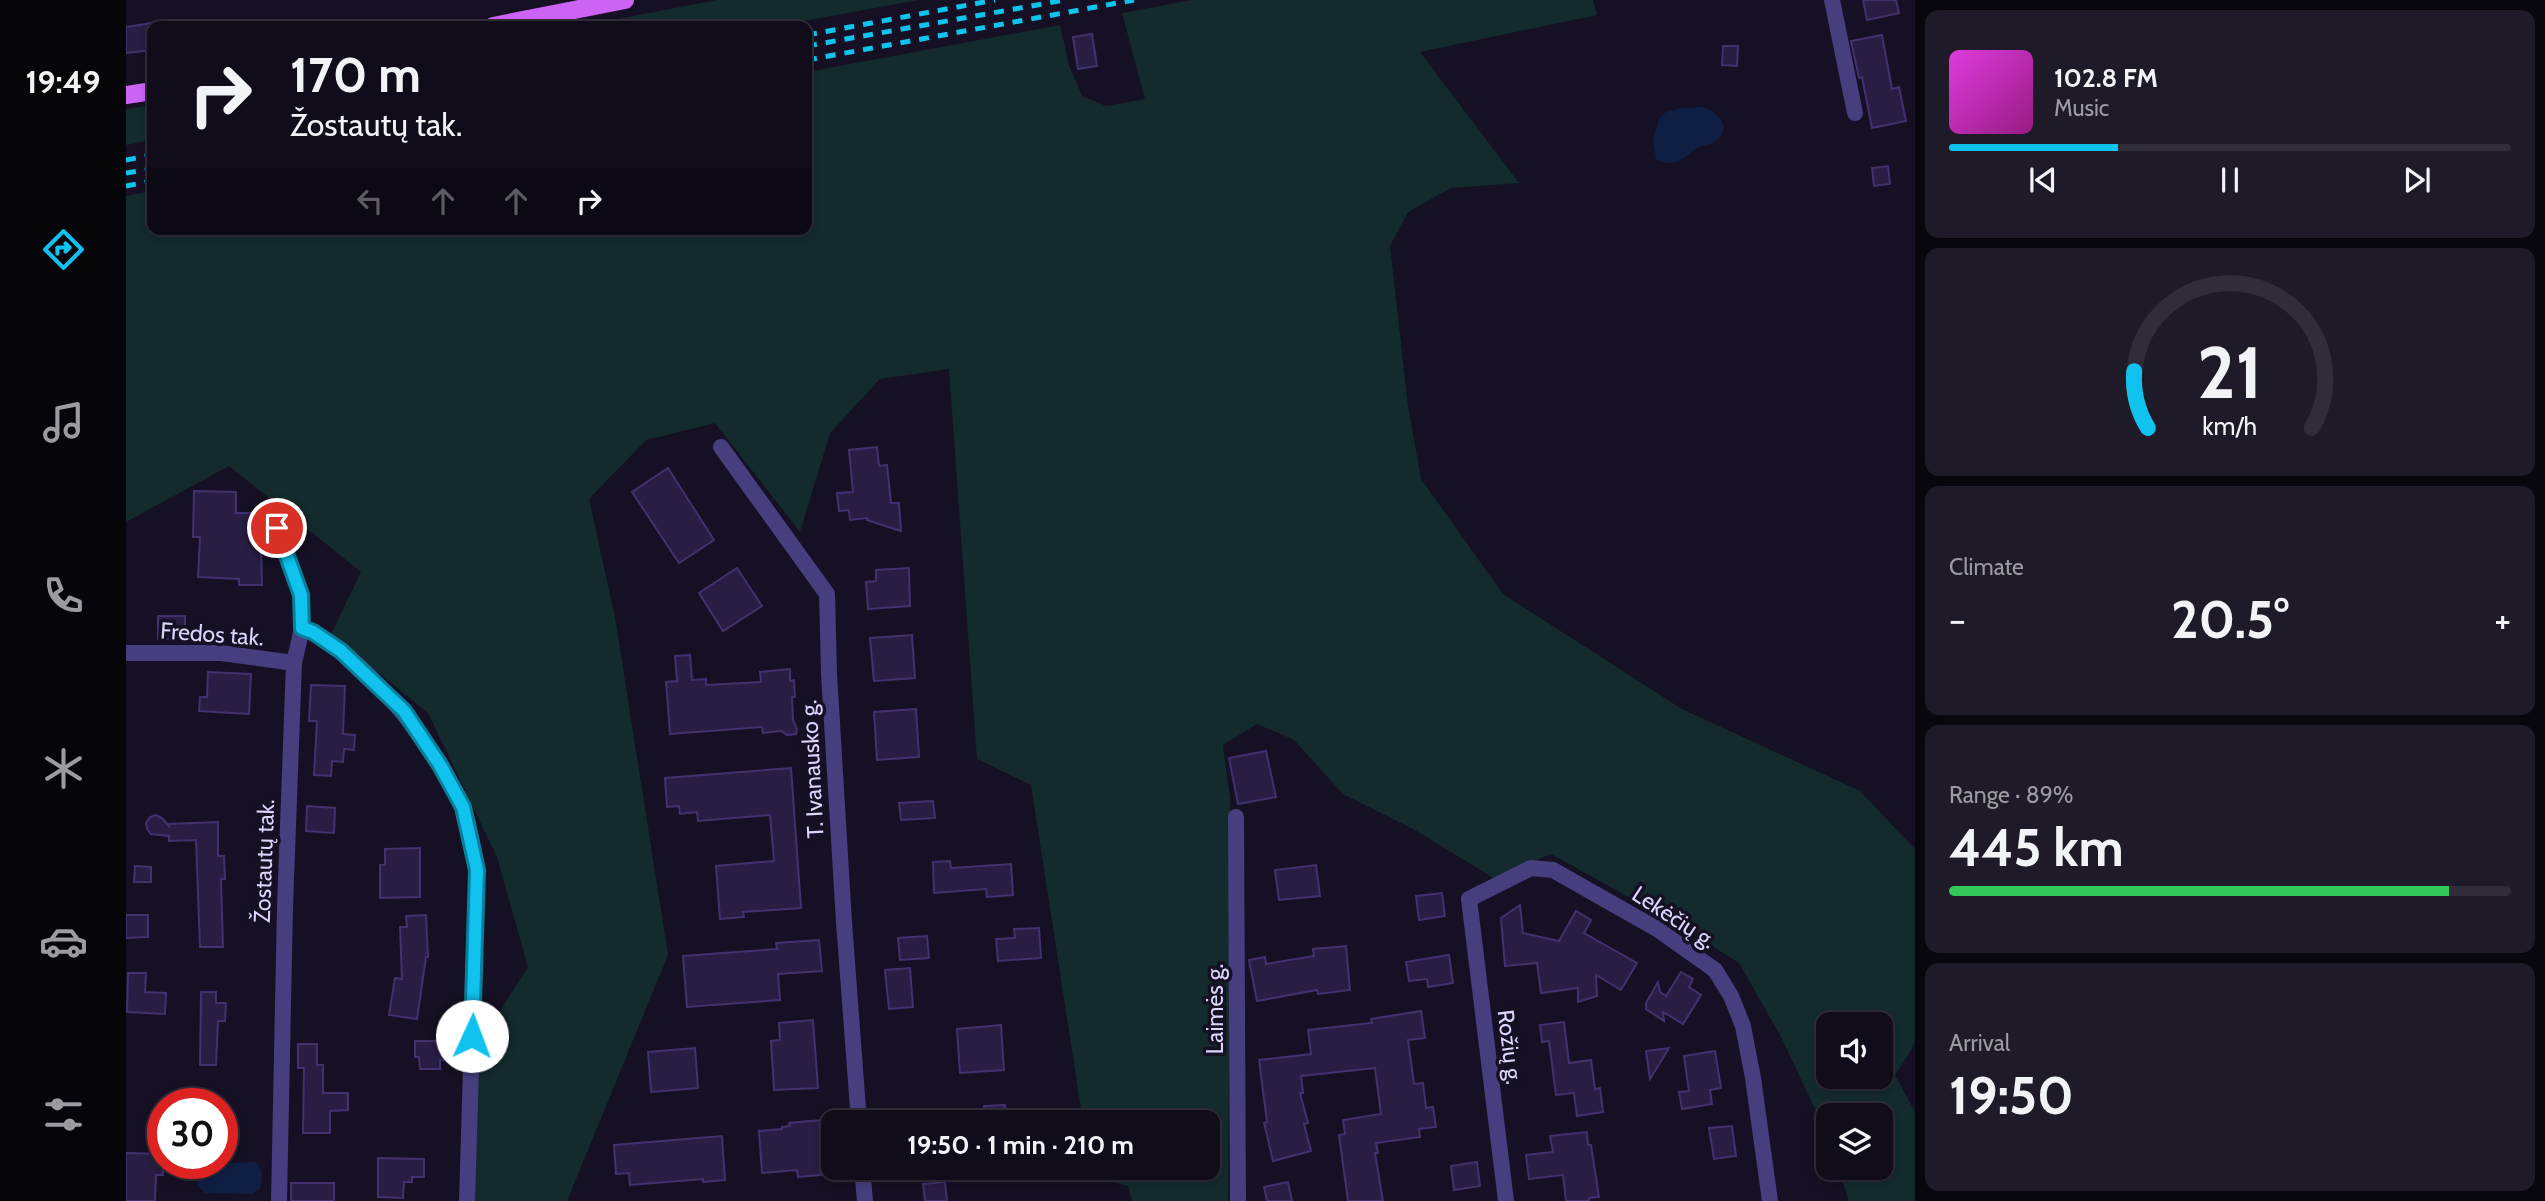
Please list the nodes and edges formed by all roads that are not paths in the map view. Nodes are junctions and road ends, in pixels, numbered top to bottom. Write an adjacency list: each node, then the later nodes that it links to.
1 (625, 0): 3 (main road)
2 (1832, 0): 6 (street)
3 (518, 21)
4 (147, 92): 5 (main road)
5 (126, 95)
6 (1854, 113)
7 (720, 447): 14 (street, T. Ivanausko g.)
8 (277, 528): 9 (street, Žostautų tak.)
9 (302, 628): 11 (street, Žostautų tak.); 17 (street)
10 (126, 653): 11 (street, Fredos tak.)
11 (294, 663): 16 (street, Žostautų tak.)
12 (1236, 817): 19 (street, Laimės g.)
13 (1469, 899): 20 (street, Rožių g.); 21 (street, Lekėčių g.)
14 (858, 1110)
15 (863, 1180): 18 (street)
16 (279, 1201)
17 (467, 1201)
18 (865, 1201)
19 (1238, 1201)
20 (1506, 1201)
21 (1770, 1201)

